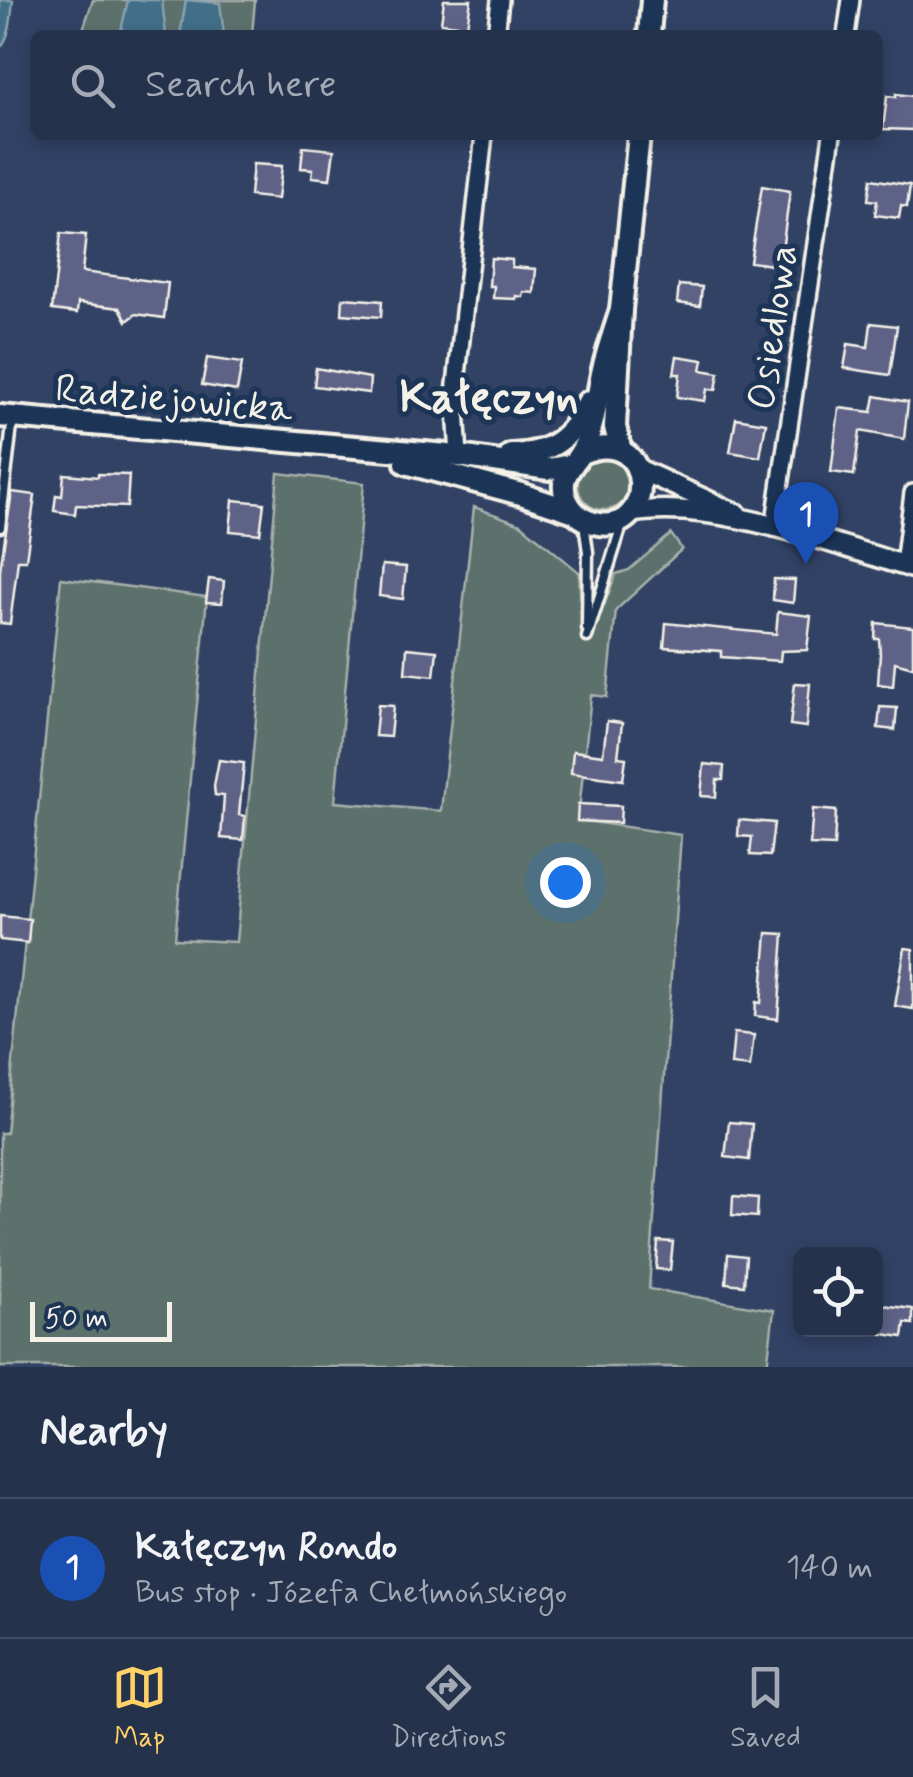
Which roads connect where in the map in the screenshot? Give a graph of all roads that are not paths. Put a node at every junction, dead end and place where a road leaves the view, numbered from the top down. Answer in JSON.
{"nodes":[{"id":1,"x":500,"y":0,"type":"edge"},
{"id":2,"x":652,"y":0,"type":"edge"},
{"id":3,"x":852,"y":0,"type":"edge"},
{"id":4,"x":497,"y":30,"type":"edge"},
{"id":5,"x":649,"y":30,"type":"edge"},
{"id":6,"x":847,"y":30,"type":"edge"},
{"id":7,"x":483,"y":140,"type":"edge"},
{"id":8,"x":638,"y":140,"type":"edge"},
{"id":9,"x":831,"y":140,"type":"edge"},
{"id":10,"x":621,"y":310,"type":"junction"},
{"id":11,"x":604,"y":364,"type":"junction"},
{"id":12,"x":7,"y":416,"type":"edge"},
{"id":13,"x":341,"y":448,"type":"junction"},
{"id":14,"x":621,"y":451,"type":"junction"},
{"id":15,"x":460,"y":456,"type":"junction"},
{"id":16,"x":576,"y":459,"type":"junction"},
{"id":17,"x":638,"y":469,"type":"junction"},
{"id":18,"x":913,"y":493,"type":"edge"},
{"id":19,"x":579,"y":515,"type":"junction"},
{"id":20,"x":628,"y":515,"type":"junction"},
{"id":21,"x":765,"y":525,"type":"junction"},
{"id":22,"x":0,"y":527,"type":"edge"},
{"id":23,"x":908,"y":567,"type":"edge"}],
"edges":[{"from":1,"to":4,"type":"street"},
{"from":2,"to":5,"type":"main road"},
{"from":3,"to":6,"type":"street"},
{"from":7,"to":15,"type":"street"},
{"from":8,"to":10,"type":"main road"},
{"from":9,"to":21,"type":"street","name":"Osiedlowa"},
{"from":10,"to":11,"type":"main road"},
{"from":10,"to":14,"type":"main road"},
{"from":11,"to":15,"type":"main road"},
{"from":11,"to":16,"type":"main road"},
{"from":12,"to":13,"type":"main road","name":"Radziejowicka"},
{"from":12,"to":22,"type":"lane"},
{"from":13,"to":15,"type":"main road","name":"Radziejowicka"},
{"from":13,"to":19,"type":"main road","name":"Radziejowicka"},
{"from":14,"to":16,"type":"main road"},
{"from":14,"to":17,"type":"main road"},
{"from":15,"to":16,"type":"main road","name":"Radziejowicka"},
{"from":16,"to":19,"type":"main road"},
{"from":17,"to":20,"type":"main road"},
{"from":17,"to":21,"type":"street"},
{"from":18,"to":23,"type":"street"},
{"from":19,"to":20,"type":"main road"},
{"from":19,"to":20,"type":"lane"},
{"from":20,"to":21,"type":"street"},
{"from":21,"to":23,"type":"street"}]}
